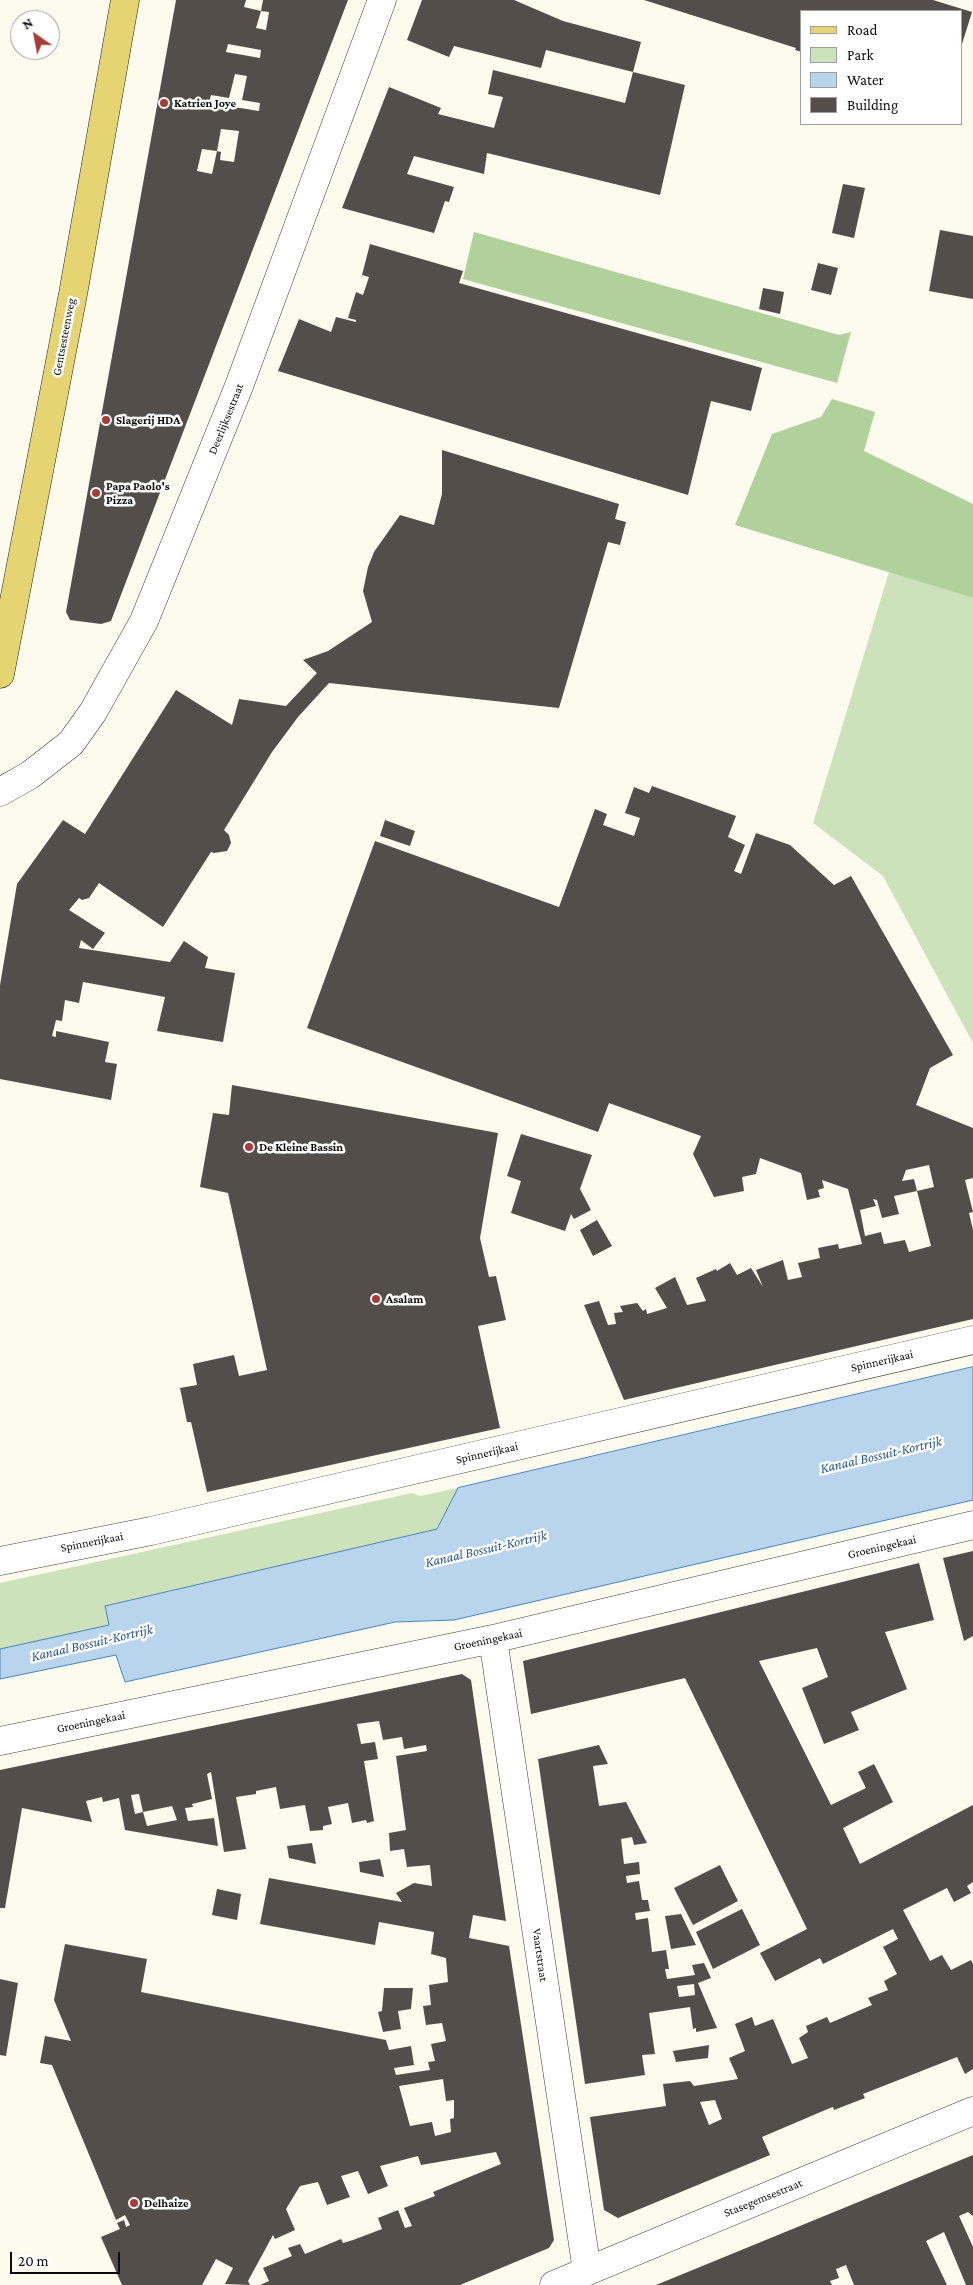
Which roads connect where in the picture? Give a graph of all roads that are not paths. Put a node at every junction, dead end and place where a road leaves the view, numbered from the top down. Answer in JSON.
{"nodes":[{"id":1,"x":125,"y":0,"type":"edge"},
{"id":2,"x":382,"y":0,"type":"edge"},
{"id":3,"x":0,"y":674,"type":"edge"},
{"id":4,"x":0,"y":792,"type":"edge"},
{"id":5,"x":973,"y":1340,"type":"edge"},
{"id":6,"x":973,"y":1525,"type":"edge"},
{"id":7,"x":0,"y":1561,"type":"edge"},
{"id":8,"x":493,"y":1639,"type":"junction"},
{"id":9,"x":0,"y":1740,"type":"edge"},
{"id":10,"x":973,"y":2111,"type":"edge"},
{"id":11,"x":587,"y":2271,"type":"junction"},
{"id":12,"x":554,"y":2285,"type":"edge"}],
"edges":[{"from":1,"to":3,"type":"main road","name":"Gentsesteenweg"},
{"from":2,"to":4,"type":"street","name":"Deerlijksestraat"},
{"from":5,"to":7,"type":"street","name":"Spinnerijkaai"},
{"from":6,"to":8,"type":"street","name":"Groeningekaai"},
{"from":8,"to":9,"type":"street","name":"Groeningekaai"},
{"from":8,"to":11,"type":"street","name":"Vaartstraat"},
{"from":10,"to":11,"type":"street","name":"Stasegemsestraat"},
{"from":11,"to":12,"type":"street","name":"Stasegemsestraat"}]}
